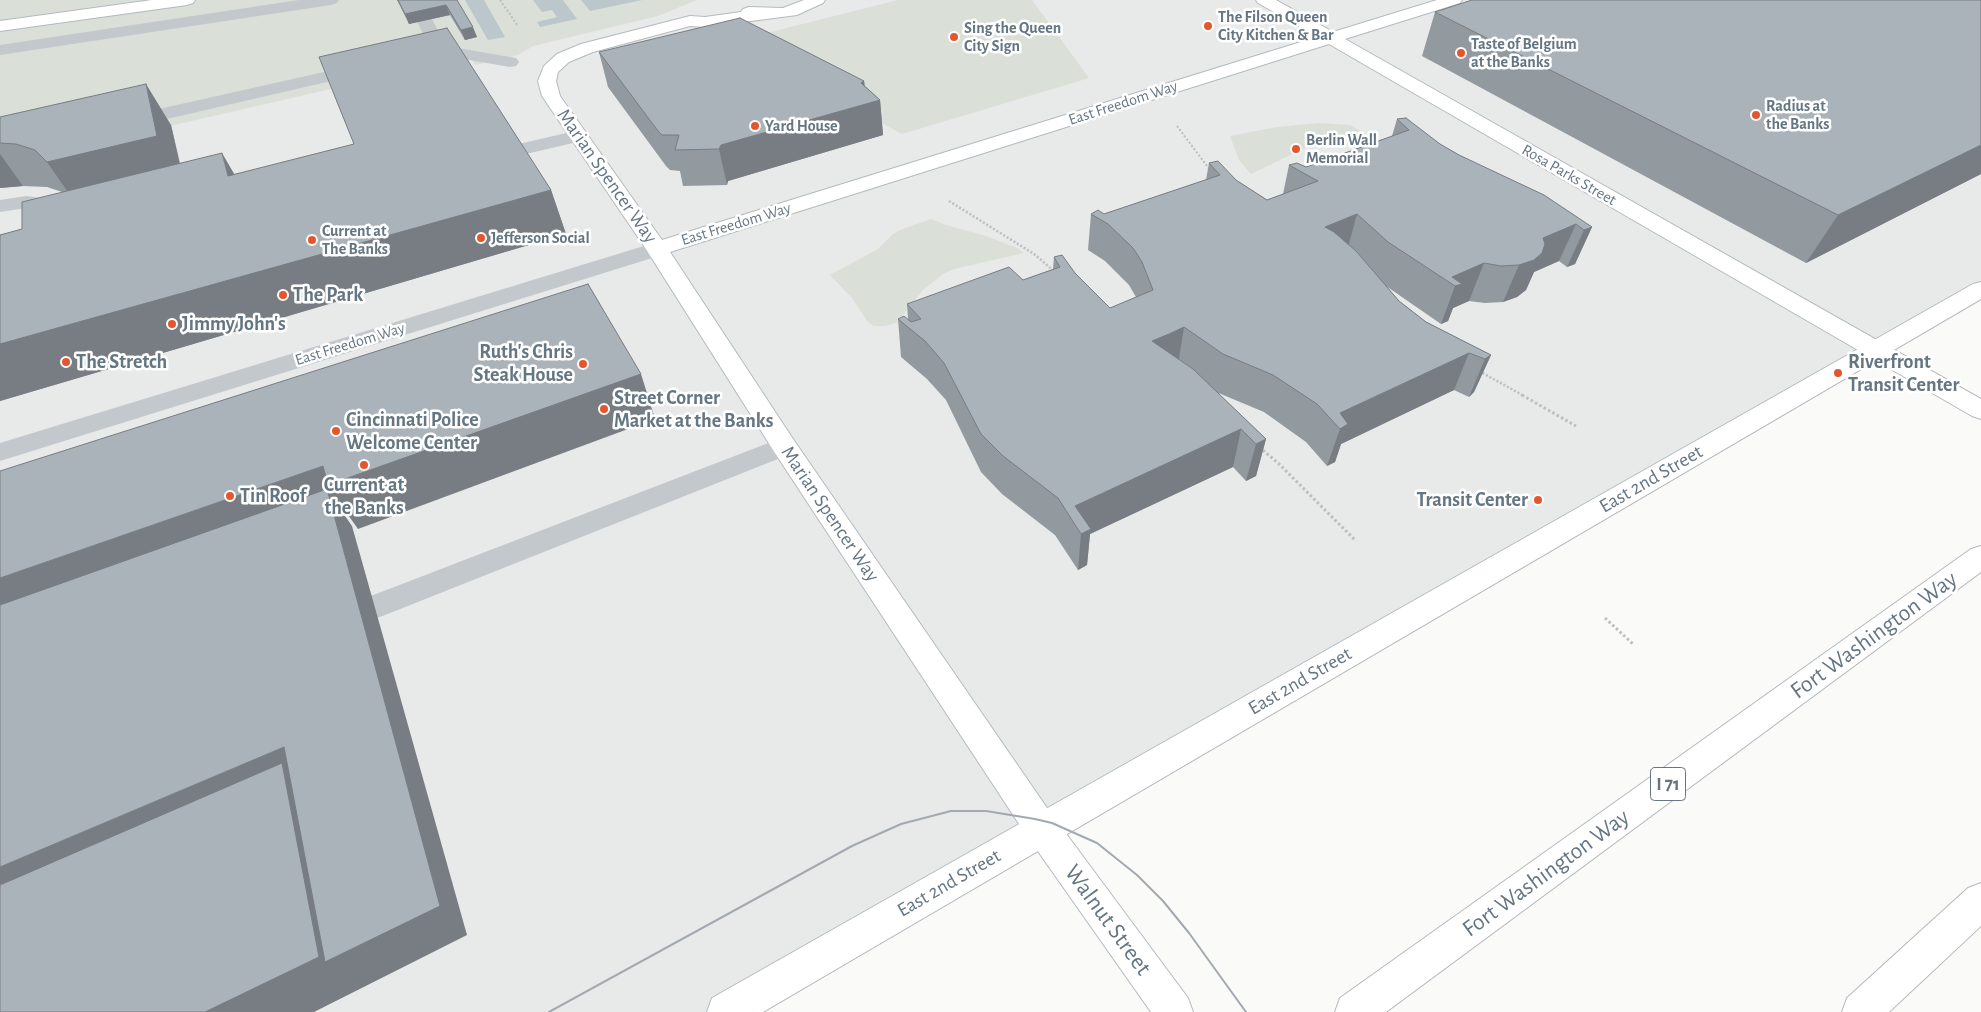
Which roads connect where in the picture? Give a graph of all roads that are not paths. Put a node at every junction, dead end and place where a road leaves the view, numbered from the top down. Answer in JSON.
{"nodes":[{"id":1,"x":187,"y":0,"type":"edge"},
{"id":2,"x":331,"y":0,"type":"edge"},
{"id":3,"x":414,"y":0,"type":"edge"},
{"id":4,"x":817,"y":0,"type":"edge"},
{"id":5,"x":1264,"y":0,"type":"edge"},
{"id":6,"x":1454,"y":0,"type":"edge"},
{"id":7,"x":712,"y":4,"type":"dead end"},
{"id":8,"x":730,"y":4,"type":"dead end"},
{"id":9,"x":766,"y":14,"type":"junction"},
{"id":10,"x":690,"y":21,"type":"junction"},
{"id":11,"x":0,"y":26,"type":"edge"},
{"id":12,"x":1329,"y":38,"type":"junction"},
{"id":13,"x":0,"y":50,"type":"edge"},
{"id":14,"x":440,"y":50,"type":"junction"},
{"id":15,"x":412,"y":56,"type":"edge"},
{"id":16,"x":510,"y":62,"type":"dead end"},
{"id":17,"x":383,"y":63,"type":"edge"},
{"id":18,"x":115,"y":125,"type":"edge"},
{"id":19,"x":579,"y":136,"type":"junction"},
{"id":20,"x":513,"y":151,"type":"edge"},
{"id":21,"x":0,"y":206,"type":"edge"},
{"id":22,"x":61,"y":224,"type":"edge"},
{"id":23,"x":657,"y":249,"type":"junction"},
{"id":24,"x":1981,"y":289,"type":"edge"},
{"id":25,"x":1874,"y":350,"type":"junction"},
{"id":26,"x":1981,"y":410,"type":"edge"},
{"id":27,"x":784,"y":446,"type":"junction"},
{"id":28,"x":0,"y":452,"type":"edge"},
{"id":29,"x":1981,"y":557,"type":"edge"},
{"id":30,"x":374,"y":607,"type":"dead end"},
{"id":31,"x":1042,"y":829,"type":"junction"},
{"id":32,"x":1981,"y":901,"type":"edge"},
{"id":33,"x":726,"y":1012,"type":"edge"},
{"id":34,"x":1174,"y":1012,"type":"edge"},
{"id":35,"x":1354,"y":1012,"type":"edge"},
{"id":36,"x":1861,"y":1012,"type":"edge"}],
"edges":[{"from":1,"to":11,"type":"main road"},
{"from":2,"to":13,"type":"street"},
{"from":3,"to":14,"type":"street"},
{"from":4,"to":9,"type":"main road"},
{"from":5,"to":12,"type":"main road","name":"Rosa Parks Street"},
{"from":6,"to":12,"type":"main road","name":"East Freedom Way"},
{"from":7,"to":10,"type":"main road"},
{"from":8,"to":9,"type":"main road"},
{"from":9,"to":10,"type":"main road"},
{"from":10,"to":19,"type":"main road","name":"Marian Spencer Way"},
{"from":12,"to":23,"type":"main road","name":"East Freedom Way"},
{"from":12,"to":25,"type":"main road","name":"Rosa Parks Street"},
{"from":14,"to":15,"type":"street"},
{"from":14,"to":16,"type":"street"},
{"from":17,"to":18,"type":"street"},
{"from":19,"to":20,"type":"street"},
{"from":19,"to":23,"type":"main road","name":"Marian Spencer Way"},
{"from":21,"to":22,"type":"street"},
{"from":23,"to":27,"type":"main road","name":"Marian Spencer Way"},
{"from":23,"to":28,"type":"street","name":"East Freedom Way"},
{"from":24,"to":25,"type":"main road","name":"East 2nd Street"},
{"from":25,"to":26,"type":"main road","name":"Rosa Parks Street"},
{"from":25,"to":31,"type":"main road","name":"East 2nd Street"},
{"from":27,"to":30,"type":"street"},
{"from":27,"to":31,"type":"main road","name":"Marian Spencer Way"},
{"from":29,"to":35,"type":"main road","name":"Fort Washington Way","number":"I 71"},
{"from":31,"to":33,"type":"main road","name":"East 2nd Street"},
{"from":31,"to":34,"type":"main road","name":"Walnut Street"},
{"from":32,"to":36,"type":"main road"}]}
